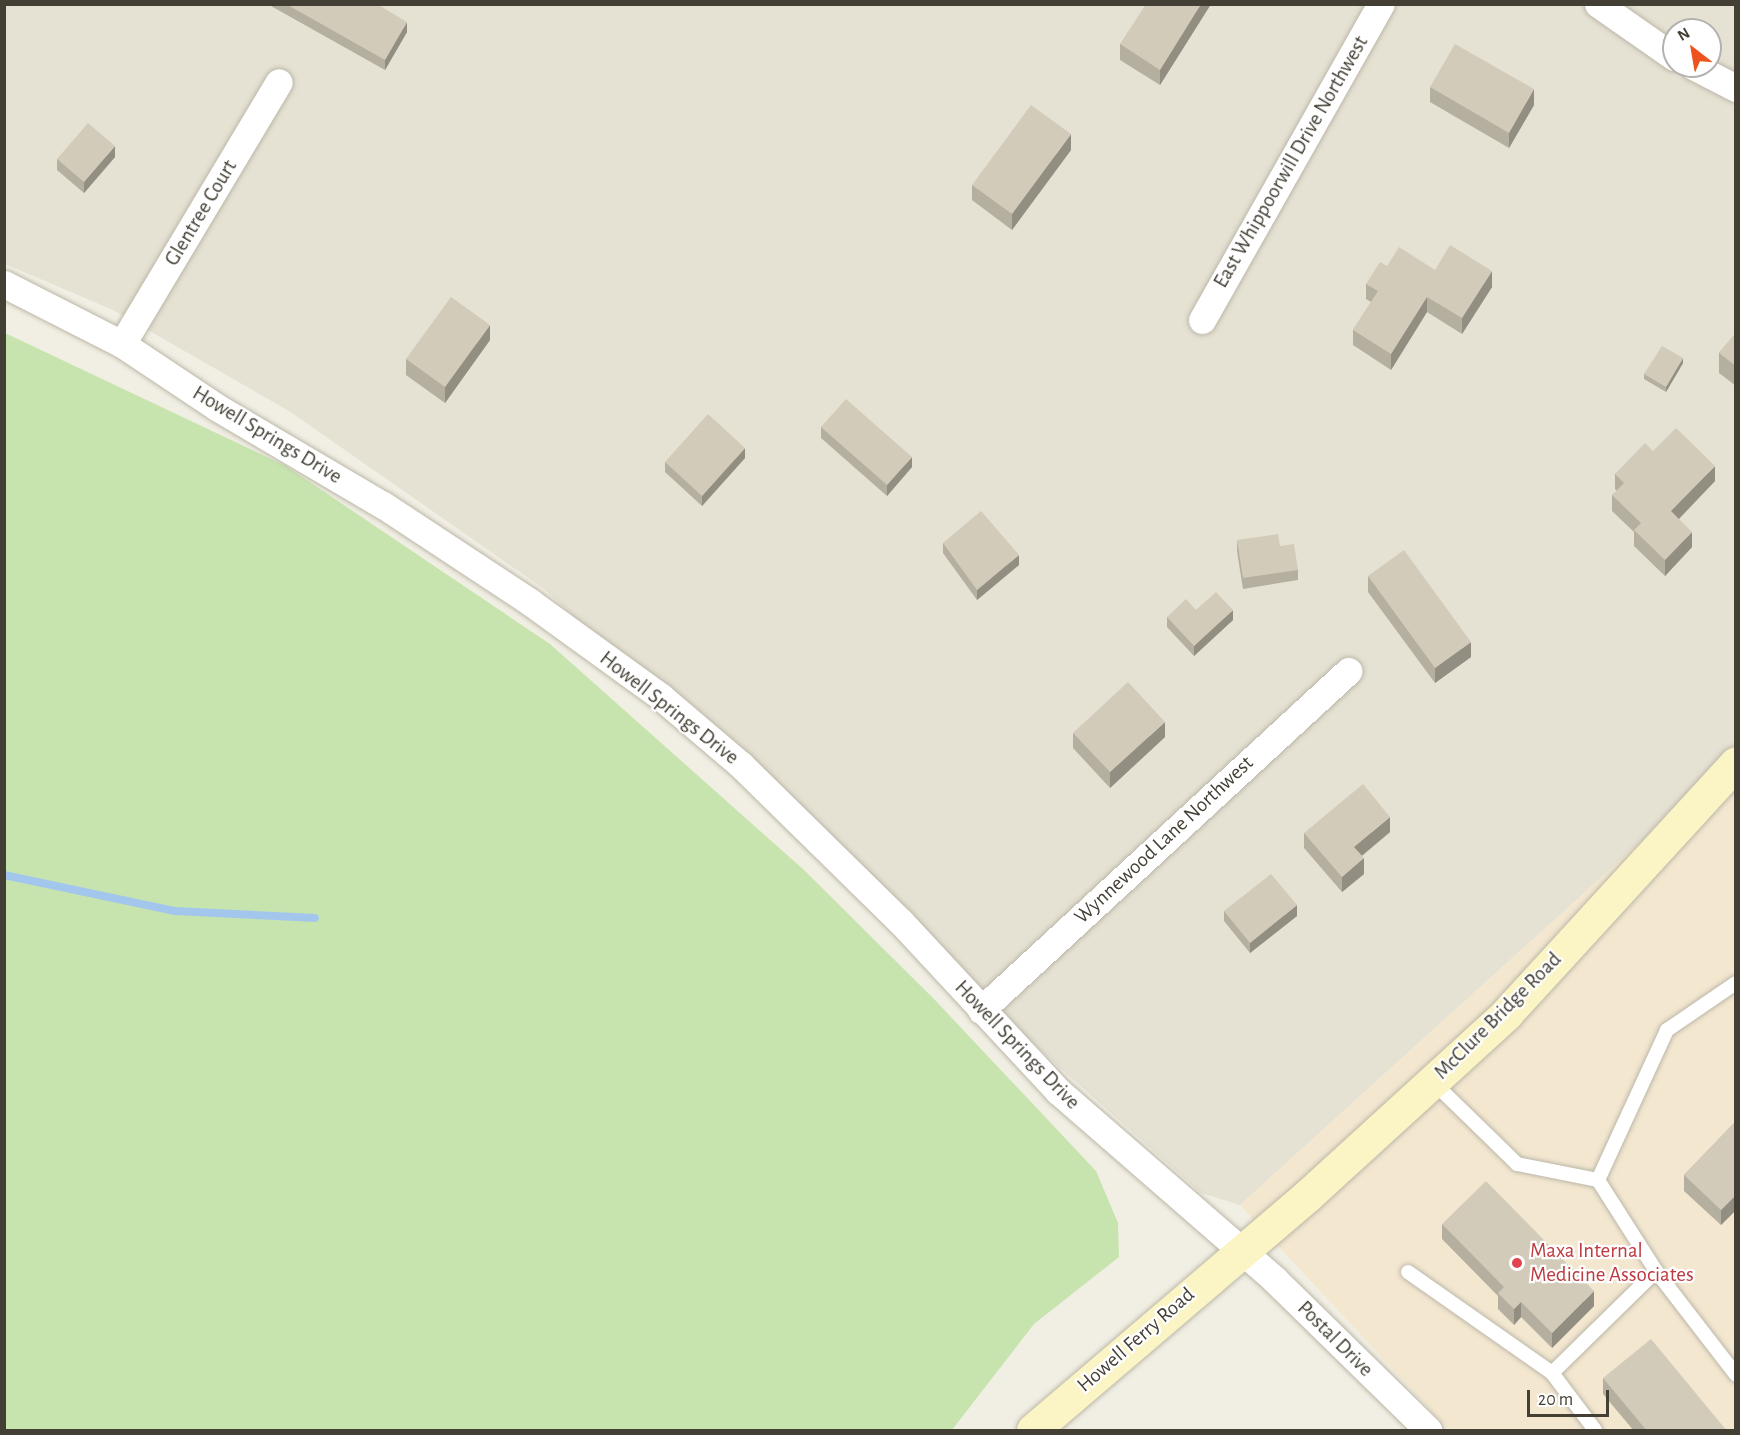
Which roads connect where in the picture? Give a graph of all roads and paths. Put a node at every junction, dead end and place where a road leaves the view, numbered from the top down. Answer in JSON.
{"nodes":[{"id":1,"x":1381,"y":4,"type":"edge"},
{"id":2,"x":1599,"y":4,"type":"edge"},
{"id":3,"x":1662,"y":49,"type":"edge"},
{"id":4,"x":1718,"y":78,"type":"edge"},
{"id":5,"x":279,"y":82,"type":"dead end"},
{"id":6,"x":1736,"y":87,"type":"edge"},
{"id":7,"x":4,"y":284,"type":"edge"},
{"id":8,"x":1202,"y":320,"type":"dead end"},
{"id":9,"x":122,"y":344,"type":"junction"},
{"id":10,"x":1348,"y":672,"type":"dead end"},
{"id":11,"x":1736,"y":763,"type":"edge"},
{"id":12,"x":1736,"y":983,"type":"edge"},
{"id":13,"x":981,"y":1010,"type":"junction"},
{"id":14,"x":1432,"y":1081,"type":"junction"},
{"id":15,"x":1598,"y":1180,"type":"junction"},
{"id":16,"x":1241,"y":1250,"type":"junction"},
{"id":17,"x":1656,"y":1270,"type":"junction"},
{"id":18,"x":1408,"y":1272,"type":"dead end"},
{"id":19,"x":1552,"y":1373,"type":"junction"},
{"id":20,"x":1736,"y":1375,"type":"edge"},
{"id":21,"x":1033,"y":1431,"type":"edge"},
{"id":22,"x":1428,"y":1431,"type":"edge"},
{"id":23,"x":1595,"y":1431,"type":"edge"}],
"edges":[{"from":1,"to":8,"type":"street","name":"East Whippoorwill Drive Northwest"},
{"from":2,"to":3,"type":"street"},
{"from":4,"to":6,"type":"street"},
{"from":5,"to":9,"type":"street","name":"Glentree Court"},
{"from":7,"to":9,"type":"street","name":"Howell Springs Drive"},
{"from":9,"to":13,"type":"street","name":"Howell Springs Drive"},
{"from":10,"to":13,"type":"street","name":"Wynnewood Lane Northwest"},
{"from":11,"to":14,"type":"street","name":"McClure Bridge Road"},
{"from":12,"to":15,"type":"lane"},
{"from":13,"to":16,"type":"street","name":"Howell Springs Drive"},
{"from":14,"to":15,"type":"lane"},
{"from":14,"to":16,"type":"street","name":"McClure Bridge Road"},
{"from":15,"to":17,"type":"lane"},
{"from":16,"to":21,"type":"street","name":"Howell Ferry Road"},
{"from":16,"to":22,"type":"street","name":"Postal Drive"},
{"from":17,"to":19,"type":"lane"},
{"from":17,"to":20,"type":"lane"},
{"from":18,"to":19,"type":"lane"},
{"from":19,"to":23,"type":"lane"}]}
